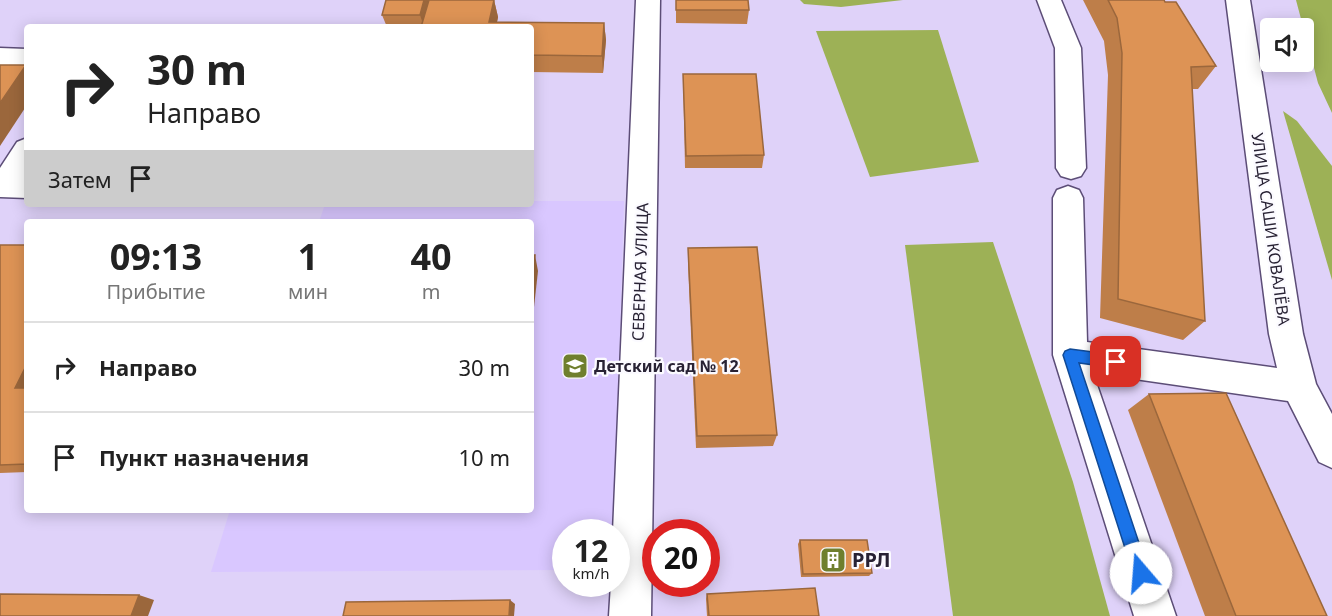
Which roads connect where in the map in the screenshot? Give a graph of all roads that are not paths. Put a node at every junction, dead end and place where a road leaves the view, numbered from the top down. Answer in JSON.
{"nodes":[{"id":1,"x":648,"y":0,"type":"edge"},
{"id":2,"x":1049,"y":0,"type":"edge"},
{"id":3,"x":1238,"y":0,"type":"edge"},
{"id":4,"x":0,"y":57,"type":"edge"},
{"id":5,"x":24,"y":58,"type":"edge"},
{"id":6,"x":24,"y":154,"type":"edge"},
{"id":7,"x":24,"y":187,"type":"edge"},
{"id":8,"x":1070,"y":355,"type":"junction"},
{"id":9,"x":1299,"y":387,"type":"junction"},
{"id":10,"x":1332,"y":450,"type":"edge"},
{"id":11,"x":630,"y":616,"type":"edge"},
{"id":12,"x":1155,"y":616,"type":"edge"}],
"edges":[{"from":1,"to":11,"type":"street","name":"СЕВЕРНАЯ УЛИЦА"},
{"from":2,"to":8,"type":"street"},
{"from":3,"to":9,"type":"street","name":"УЛИЦА САШИ КОВАЛЁВА"},
{"from":4,"to":5,"type":"street"},
{"from":6,"to":7,"type":"street"},
{"from":8,"to":9,"type":"street"},
{"from":8,"to":12,"type":"street"},
{"from":9,"to":10,"type":"street","name":"УЛИЦА САШИ КОВАЛЁВА"}]}
